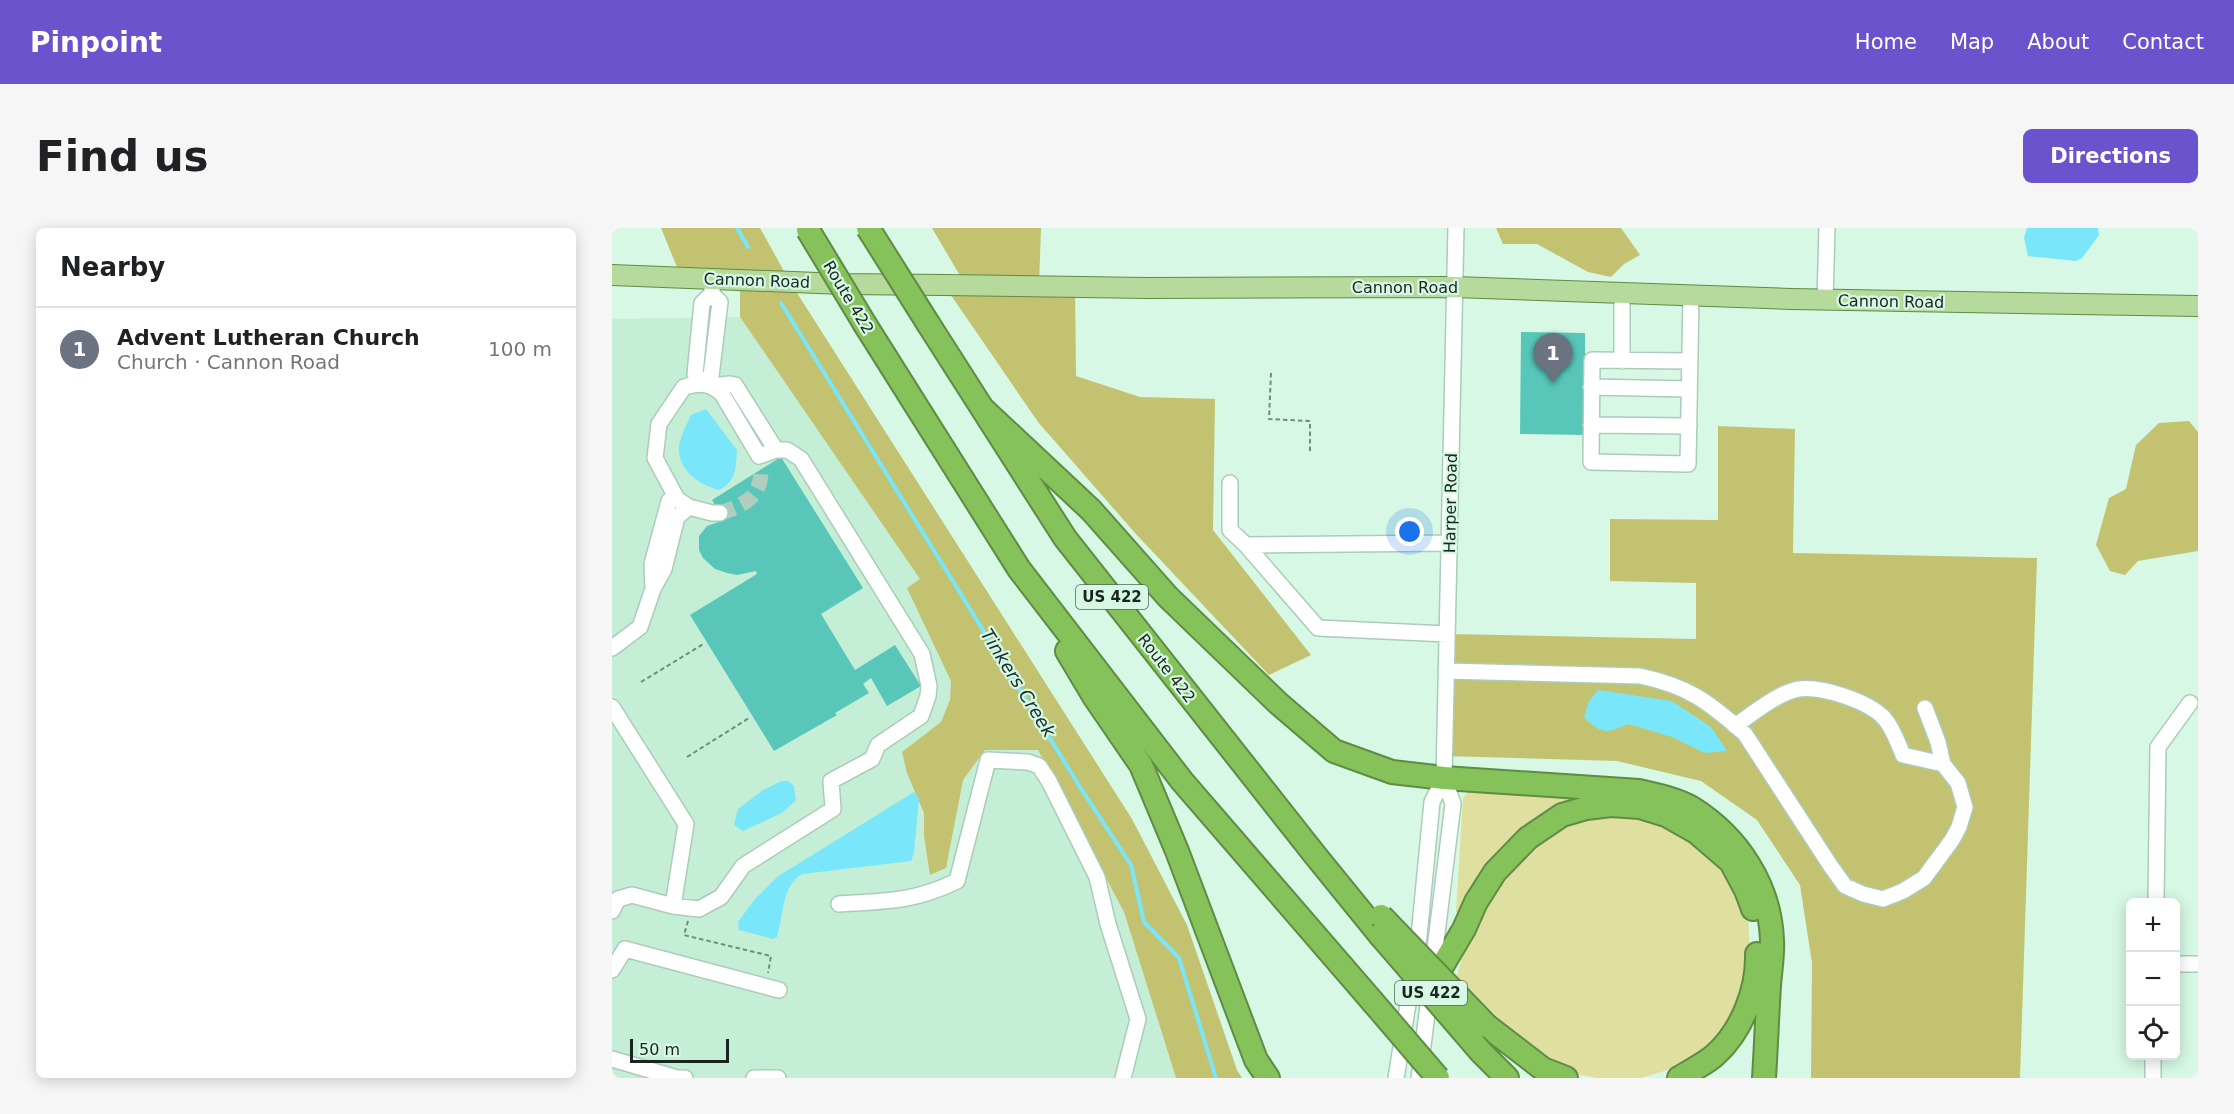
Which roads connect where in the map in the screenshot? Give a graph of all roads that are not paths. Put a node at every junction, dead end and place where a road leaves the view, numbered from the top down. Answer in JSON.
{"nodes":[{"id":1,"x":868,"y":228,"type":"edge"},
{"id":2,"x":1456,"y":228,"type":"edge"},
{"id":3,"x":1827,"y":228,"type":"edge"},
{"id":4,"x":807,"y":229,"type":"edge"},
{"id":5,"x":612,"y":275,"type":"edge"},
{"id":6,"x":712,"y":286,"type":"junction"},
{"id":7,"x":1455,"y":287,"type":"junction"},
{"id":8,"x":1622,"y":294,"type":"junction"},
{"id":9,"x":1691,"y":296,"type":"junction"},
{"id":10,"x":1825,"y":300,"type":"junction"},
{"id":11,"x":2198,"y":306,"type":"edge"},
{"id":12,"x":1622,"y":361,"type":"junction"},
{"id":13,"x":1690,"y":362,"type":"junction"},
{"id":14,"x":708,"y":384,"type":"junction"},
{"id":15,"x":1591,"y":387,"type":"junction"},
{"id":16,"x":1689,"y":389,"type":"junction"},
{"id":17,"x":983,"y":409,"type":"junction"},
{"id":18,"x":1591,"y":425,"type":"junction"},
{"id":19,"x":1689,"y":426,"type":"junction"},
{"id":20,"x":776,"y":450,"type":"junction"},
{"id":21,"x":1230,"y":483,"type":"dead end"},
{"id":22,"x":675,"y":495,"type":"junction"},
{"id":23,"x":689,"y":507,"type":"junction"},
{"id":24,"x":720,"y":513,"type":"tunnel mouth"},
{"id":25,"x":1449,"y":543,"type":"junction"},
{"id":26,"x":1246,"y":545,"type":"junction"},
{"id":27,"x":1019,"y":569,"type":"junction"},
{"id":28,"x":653,"y":589,"type":"junction"},
{"id":29,"x":1447,"y":634,"type":"junction"},
{"id":30,"x":612,"y":648,"type":"edge"},
{"id":31,"x":1446,"y":671,"type":"junction"},
{"id":32,"x":2190,"y":703,"type":"dead end"},
{"id":33,"x":612,"y":707,"type":"edge"},
{"id":34,"x":1925,"y":708,"type":"dead end"},
{"id":35,"x":1736,"y":726,"type":"junction"},
{"id":36,"x":1943,"y":764,"type":"junction"},
{"id":37,"x":1444,"y":778,"type":"junction"},
{"id":38,"x":2156,"y":898,"type":"edge"},
{"id":39,"x":839,"y":904,"type":"dead end"},
{"id":40,"x":673,"y":906,"type":"junction"},
{"id":41,"x":612,"y":911,"type":"edge"},
{"id":42,"x":1381,"y":926,"type":"junction"},
{"id":43,"x":2180,"y":964,"type":"edge"},
{"id":44,"x":2198,"y":964,"type":"edge"},
{"id":45,"x":612,"y":970,"type":"edge"},
{"id":46,"x":1431,"y":985,"type":"junction"},
{"id":47,"x":779,"y":990,"type":"dead end"},
{"id":48,"x":612,"y":1059,"type":"edge"},
{"id":49,"x":2153,"y":1060,"type":"edge"},
{"id":50,"x":685,"y":1078,"type":"edge"},
{"id":51,"x":754,"y":1078,"type":"edge"},
{"id":52,"x":778,"y":1078,"type":"edge"},
{"id":53,"x":1123,"y":1078,"type":"edge"},
{"id":54,"x":1268,"y":1078,"type":"edge"},
{"id":55,"x":1396,"y":1078,"type":"edge"},
{"id":56,"x":1419,"y":1078,"type":"edge"},
{"id":57,"x":1438,"y":1078,"type":"edge"},
{"id":58,"x":1506,"y":1078,"type":"edge"},
{"id":59,"x":1566,"y":1078,"type":"edge"},
{"id":60,"x":1679,"y":1078,"type":"edge"},
{"id":61,"x":1764,"y":1078,"type":"edge"},
{"id":62,"x":2153,"y":1078,"type":"edge"}],
"edges":[{"from":1,"to":17,"type":"highway","name":"Route 422","number":"US 422","bridge":true},
{"from":2,"to":7,"type":"street","name":"Harper Road"},
{"from":3,"to":10,"type":"street"},
{"from":4,"to":27,"type":"highway","name":"Route 422","number":"US 422","bridge":true},
{"from":5,"to":6,"type":"main road","name":"Cannon Road"},
{"from":6,"to":7,"type":"main road","name":"Cannon Road"},
{"from":6,"to":14,"type":"street"},
{"from":7,"to":8,"type":"main road","name":"Cannon Road"},
{"from":7,"to":25,"type":"street","name":"Harper Road"},
{"from":8,"to":9,"type":"main road","name":"Cannon Road"},
{"from":8,"to":12,"type":"street"},
{"from":9,"to":10,"type":"main road","name":"Cannon Road"},
{"from":9,"to":13,"type":"street"},
{"from":10,"to":11,"type":"main road","name":"Cannon Road"},
{"from":12,"to":13,"type":"street"},
{"from":12,"to":15,"type":"street"},
{"from":13,"to":16,"type":"street"},
{"from":14,"to":20,"type":"street"},
{"from":14,"to":20,"type":"street"},
{"from":14,"to":22,"type":"street"},
{"from":15,"to":16,"type":"street"},
{"from":15,"to":18,"type":"street"},
{"from":16,"to":19,"type":"street"},
{"from":17,"to":37,"type":"highway"},
{"from":17,"to":42,"type":"highway","name":"Route 422","number":"US 422"},
{"from":18,"to":19,"type":"street"},
{"from":18,"to":19,"type":"street"},
{"from":20,"to":40,"type":"street"},
{"from":21,"to":26,"type":"street"},
{"from":22,"to":23,"type":"street"},
{"from":22,"to":28,"type":"street"},
{"from":23,"to":24,"type":"street"},
{"from":23,"to":28,"type":"street"},
{"from":25,"to":26,"type":"street"},
{"from":25,"to":29,"type":"street","name":"Harper Road"},
{"from":26,"to":29,"type":"street"},
{"from":27,"to":54,"type":"highway"},
{"from":27,"to":57,"type":"highway","name":"Route 422","number":"US 422","bridge":true},
{"from":28,"to":30,"type":"street"},
{"from":29,"to":31,"type":"street","name":"Harper Road"},
{"from":31,"to":35,"type":"street"},
{"from":31,"to":37,"type":"street","name":"Harper Road"},
{"from":32,"to":38,"type":"street"},
{"from":33,"to":40,"type":"street"},
{"from":34,"to":36,"type":"street"},
{"from":35,"to":36,"type":"street"},
{"from":35,"to":36,"type":"street"},
{"from":37,"to":46,"type":"street","name":"Harper Road"},
{"from":37,"to":55,"type":"street","name":"Harper Road"},
{"from":37,"to":61,"type":"highway"},
{"from":39,"to":53,"type":"street"},
{"from":40,"to":41,"type":"street"},
{"from":42,"to":58,"type":"highway","number":"US 422","bridge":true},
{"from":42,"to":59,"type":"highway","bridge":true},
{"from":43,"to":44,"type":"street"},
{"from":45,"to":47,"type":"street"},
{"from":46,"to":56,"type":"street","name":"Harper Road"},
{"from":46,"to":60,"type":"highway"},
{"from":48,"to":50,"type":"street"},
{"from":49,"to":62,"type":"street"},
{"from":51,"to":52,"type":"street"}]}
